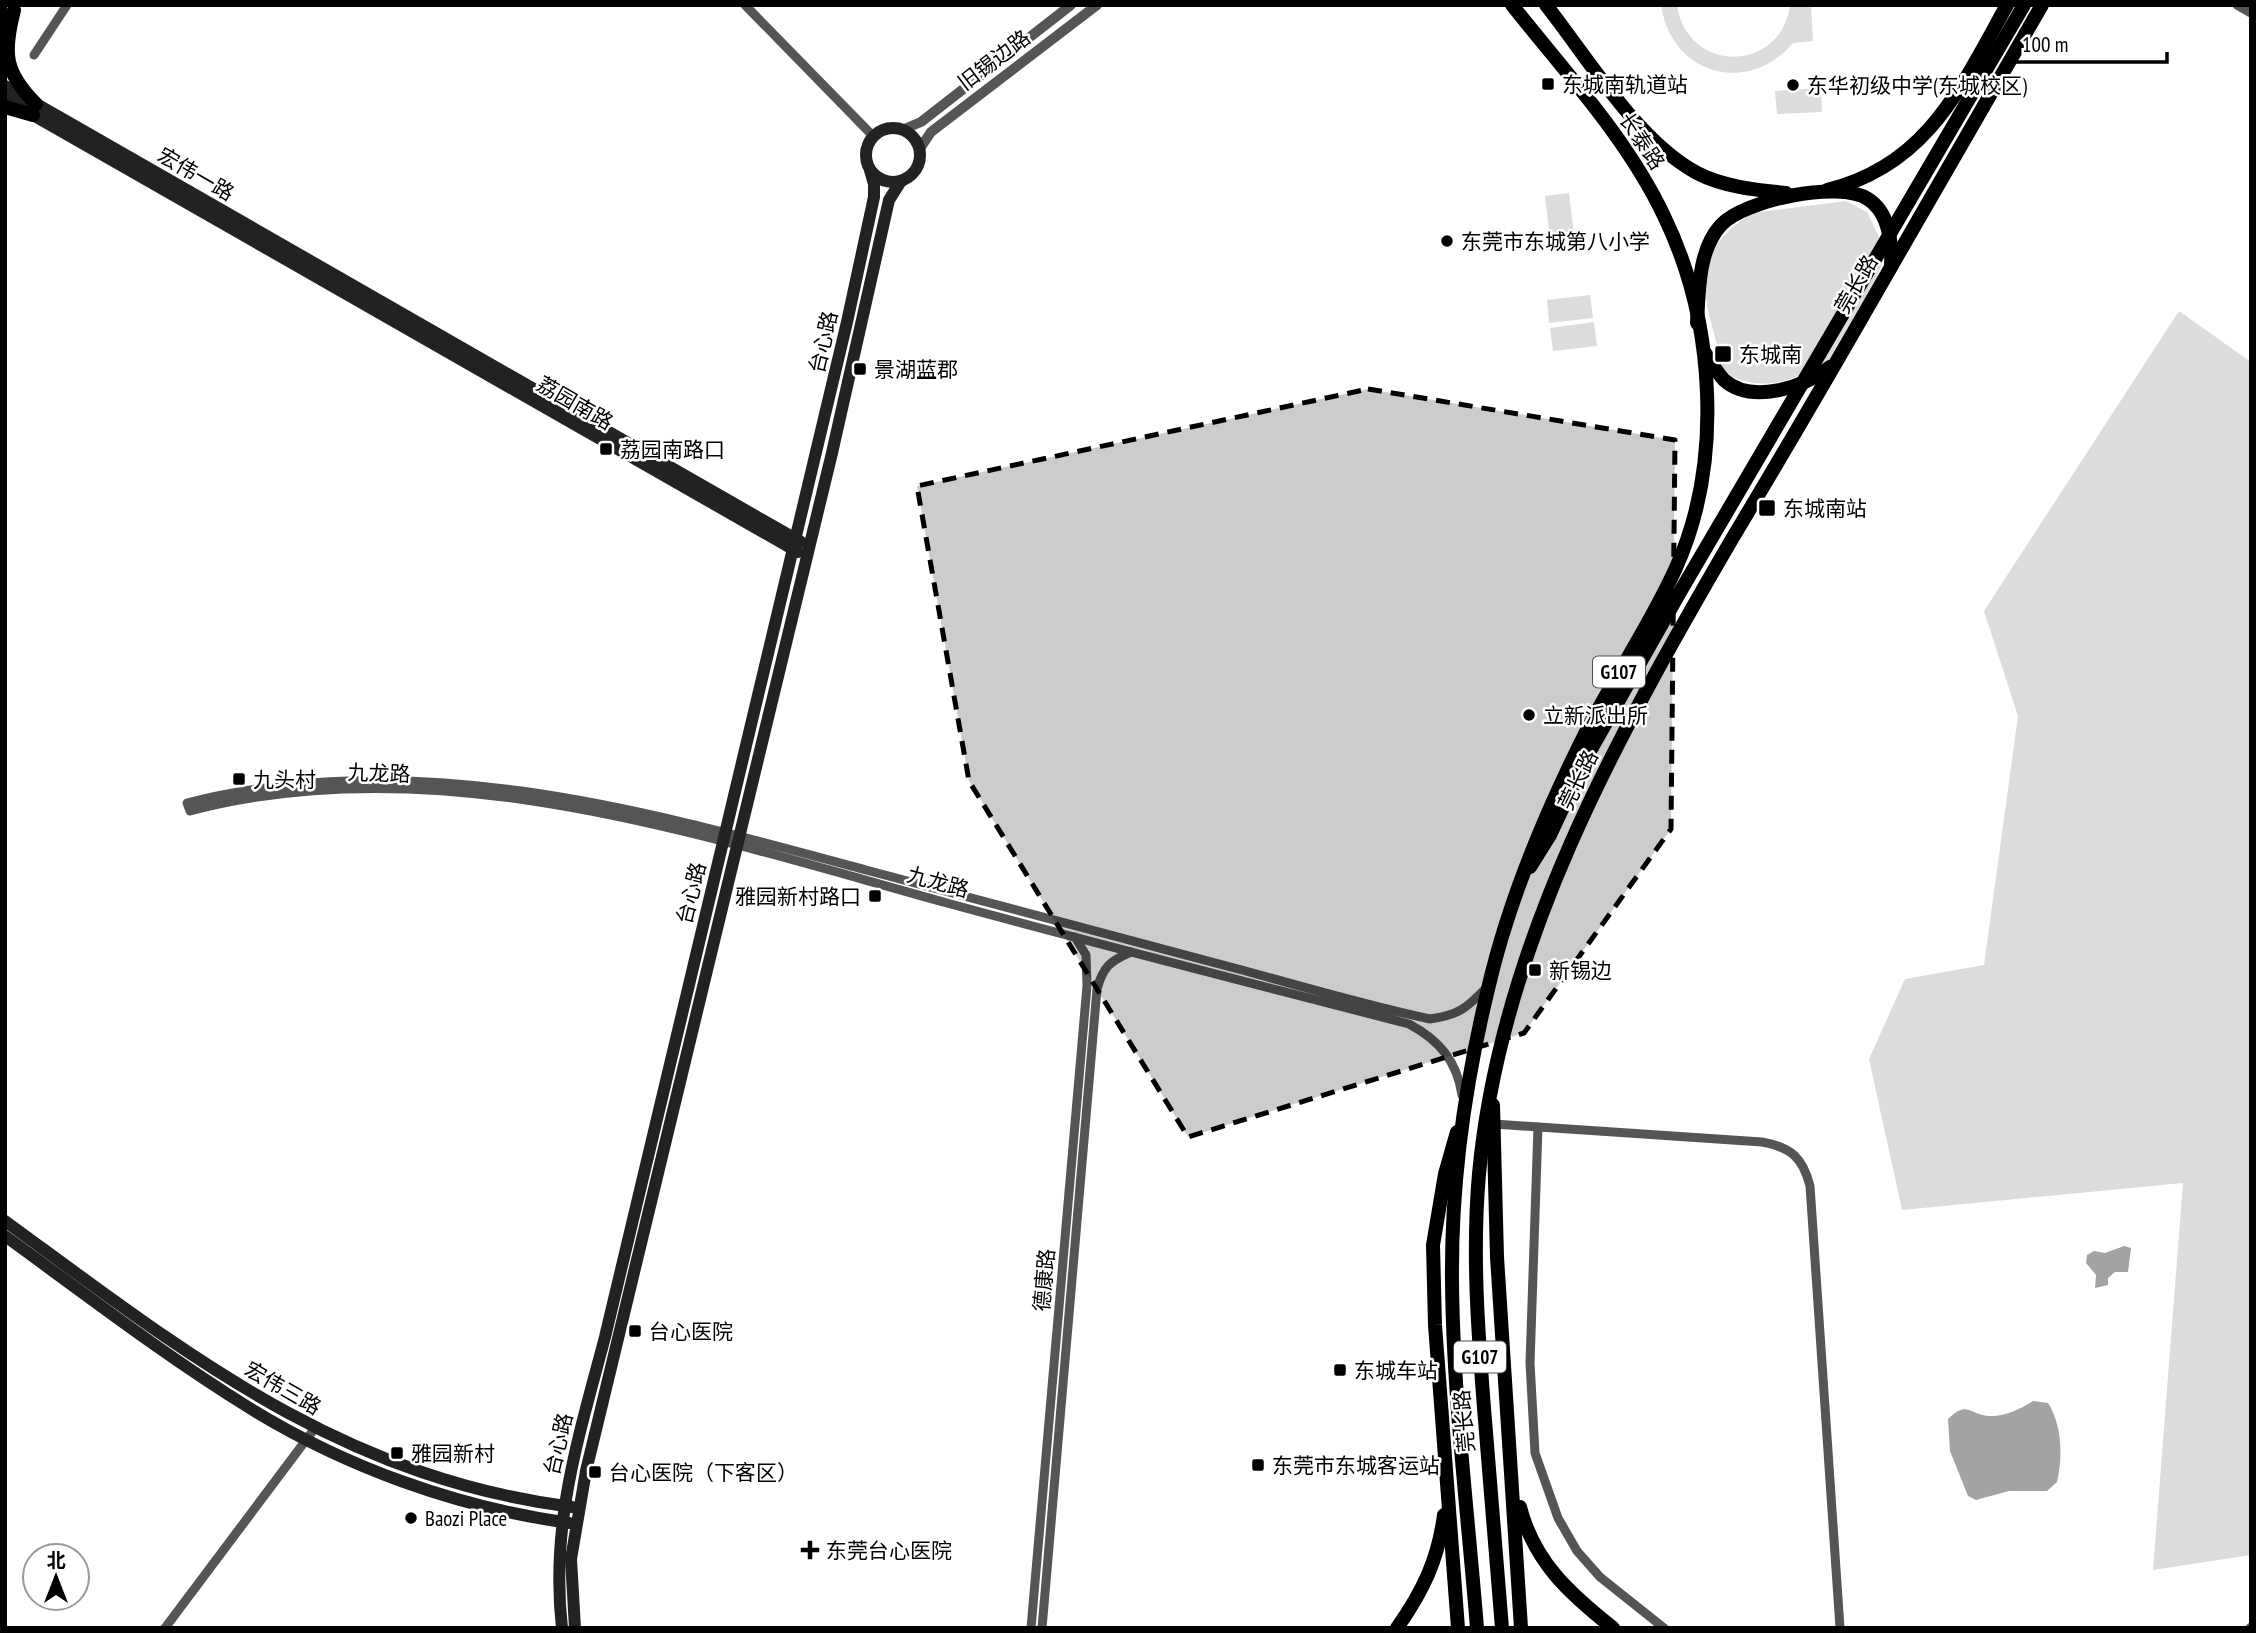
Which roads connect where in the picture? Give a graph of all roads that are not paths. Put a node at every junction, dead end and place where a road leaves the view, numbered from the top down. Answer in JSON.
{"nodes":[{"id":1,"x":67,"y":5,"type":"edge"},
{"id":2,"x":745,"y":5,"type":"edge"},
{"id":3,"x":1071,"y":5,"type":"edge"},
{"id":4,"x":1097,"y":5,"type":"edge"},
{"id":5,"x":1512,"y":5,"type":"edge"},
{"id":6,"x":1546,"y":5,"type":"edge"},
{"id":7,"x":2007,"y":5,"type":"edge"},
{"id":8,"x":2024,"y":5,"type":"edge"},
{"id":9,"x":2042,"y":5,"type":"edge"},
{"id":10,"x":2237,"y":5,"type":"edge"},
{"id":11,"x":16,"y":8,"type":"edge"},
{"id":12,"x":2251,"y":13,"type":"edge"},
{"id":13,"x":5,"y":23,"type":"edge"},
{"id":14,"x":34,"y":55,"type":"dead end"},
{"id":15,"x":5,"y":86,"type":"edge"},
{"id":16,"x":5,"y":99,"type":"edge"},
{"id":17,"x":5,"y":107,"type":"edge"},
{"id":18,"x":35,"y":110,"type":"junction"},
{"id":19,"x":902,"y":130,"type":"junction"},
{"id":20,"x":873,"y":136,"type":"junction"},
{"id":21,"x":919,"y":149,"type":"junction"},
{"id":22,"x":870,"y":170,"type":"junction"},
{"id":23,"x":901,"y":181,"type":"junction"},
{"id":24,"x":1809,"y":194,"type":"junction"},
{"id":25,"x":1891,"y":267,"type":"junction"},
{"id":26,"x":365,"y":300,"type":"joint"},
{"id":27,"x":1697,"y":323,"type":"junction"},
{"id":28,"x":1703,"y":349,"type":"junction"},
{"id":29,"x":1836,"y":363,"type":"junction"},
{"id":30,"x":800,"y":547,"type":"junction"},
{"id":31,"x":724,"y":837,"type":"junction"},
{"id":32,"x":738,"y":841,"type":"junction"},
{"id":33,"x":1519,"y":883,"type":"junction"},
{"id":34,"x":1075,"y":937,"type":"junction"},
{"id":35,"x":1131,"y":952,"type":"junction"},
{"id":36,"x":1488,"y":986,"type":"junction"},
{"id":37,"x":1492,"y":1087,"type":"junction"},
{"id":38,"x":1464,"y":1107,"type":"junction"},
{"id":39,"x":1494,"y":1124,"type":"junction"},
{"id":40,"x":1538,"y":1128,"type":"junction"},
{"id":41,"x":5,"y":1221,"type":"edge"},
{"id":42,"x":5,"y":1236,"type":"edge"},
{"id":43,"x":311,"y":1434,"type":"junction"},
{"id":44,"x":1512,"y":1478,"type":"junction"},
{"id":45,"x":1448,"y":1486,"type":"junction"},
{"id":46,"x":565,"y":1506,"type":"junction"},
{"id":47,"x":579,"y":1508,"type":"junction"},
{"id":48,"x":562,"y":1522,"type":"junction"},
{"id":49,"x":576,"y":1524,"type":"junction"},
{"id":50,"x":165,"y":1628,"type":"edge"},
{"id":51,"x":562,"y":1628,"type":"edge"},
{"id":52,"x":575,"y":1628,"type":"edge"},
{"id":53,"x":1031,"y":1628,"type":"edge"},
{"id":54,"x":1042,"y":1628,"type":"edge"},
{"id":55,"x":1397,"y":1628,"type":"edge"},
{"id":56,"x":1458,"y":1628,"type":"edge"},
{"id":57,"x":1477,"y":1628,"type":"edge"},
{"id":58,"x":1502,"y":1628,"type":"edge"},
{"id":59,"x":1521,"y":1628,"type":"edge"},
{"id":60,"x":1613,"y":1628,"type":"edge"},
{"id":61,"x":1664,"y":1628,"type":"edge"},
{"id":62,"x":1840,"y":1628,"type":"edge"}],
"edges":[{"from":1,"to":14,"type":"street"},
{"from":2,"to":20,"type":"street"},
{"from":3,"to":19,"type":"street","name":"旧锡边路"},
{"from":4,"to":21,"type":"street","name":"旧锡边路"},
{"from":5,"to":27,"type":"main road","name":"长泰路","number":"G107"},
{"from":6,"to":24,"type":"main road","name":"长泰路"},
{"from":7,"to":24,"type":"main road"},
{"from":8,"to":33,"type":"main road","name":"莞长路"},
{"from":9,"to":25,"type":"main road","name":"莞长路"},
{"from":10,"to":12,"type":"street"},
{"from":11,"to":13,"type":"main road"},
{"from":11,"to":18,"type":"main road"},
{"from":15,"to":18,"type":"main road","name":"宏伟一路"},
{"from":16,"to":18,"type":"main road","name":"宏伟一路"},
{"from":17,"to":18,"type":"main road"},
{"from":18,"to":26,"type":"main road","name":"宏伟一路"},
{"from":19,"to":20,"type":"main road"},
{"from":19,"to":21,"type":"main road"},
{"from":20,"to":22,"type":"main road"},
{"from":21,"to":23,"type":"main road"},
{"from":22,"to":23,"type":"main road"},
{"from":22,"to":30,"type":"main road","name":"台心路"},
{"from":23,"to":30,"type":"main road","name":"台心路"},
{"from":24,"to":25,"type":"main road"},
{"from":24,"to":27,"type":"main road"},
{"from":25,"to":29,"type":"main road","name":"莞长路","number":"G107"},
{"from":26,"to":30,"type":"main road","name":"荔园南路"},
{"from":27,"to":28,"type":"main road","name":"莞长路","number":"G107"},
{"from":28,"to":29,"type":"main road"},
{"from":28,"to":33,"type":"main road","name":"莞长路","number":"G107"},
{"from":29,"to":37,"type":"main road","name":"莞长路","number":"G107"},
{"from":30,"to":31,"type":"main road","name":"台心路"},
{"from":30,"to":32,"type":"main road","name":"台心路"},
{"from":31,"to":31,"type":"street","name":"九龙路"},
{"from":31,"to":32,"type":"street","name":"九龙路"},
{"from":31,"to":46,"type":"main road","name":"台心路"},
{"from":32,"to":34,"type":"street","name":"九龙路"},
{"from":32,"to":36,"type":"street","name":"九龙路"},
{"from":32,"to":47,"type":"main road","name":"台心路"},
{"from":33,"to":36,"type":"main road","name":"莞长路","number":"G107"},
{"from":34,"to":35,"type":"street","name":"九龙路"},
{"from":34,"to":53,"type":"street","name":"德康路"},
{"from":35,"to":38,"type":"street","name":"九龙路"},
{"from":35,"to":54,"type":"street","name":"德康路"},
{"from":36,"to":38,"type":"main road","name":"莞长路","number":"G107"},
{"from":37,"to":39,"type":"main road"},
{"from":37,"to":58,"type":"main road","name":"莞长路","number":"G107"},
{"from":38,"to":45,"type":"main road"},
{"from":38,"to":57,"type":"main road","name":"莞长路","number":"G107"},
{"from":39,"to":40,"type":"street"},
{"from":39,"to":44,"type":"main road"},
{"from":40,"to":61,"type":"street"},
{"from":40,"to":62,"type":"street"},
{"from":41,"to":43,"type":"main road","name":"宏伟三路"},
{"from":42,"to":43,"type":"main road","name":"宏伟三路"},
{"from":43,"to":46,"type":"main road","name":"宏伟三路"},
{"from":43,"to":48,"type":"main road","name":"宏伟三路"},
{"from":43,"to":50,"type":"street"},
{"from":44,"to":59,"type":"main road"},
{"from":44,"to":60,"type":"main road"},
{"from":45,"to":55,"type":"main road"},
{"from":45,"to":56,"type":"main road"},
{"from":46,"to":47,"type":"main road","name":"宏伟三路"},
{"from":46,"to":48,"type":"main road","name":"台心路"},
{"from":47,"to":49,"type":"main road","name":"台心路"},
{"from":48,"to":49,"type":"main road","name":"宏伟三路"},
{"from":48,"to":51,"type":"main road","name":"台心路"},
{"from":49,"to":52,"type":"main road","name":"台心路"}]}
